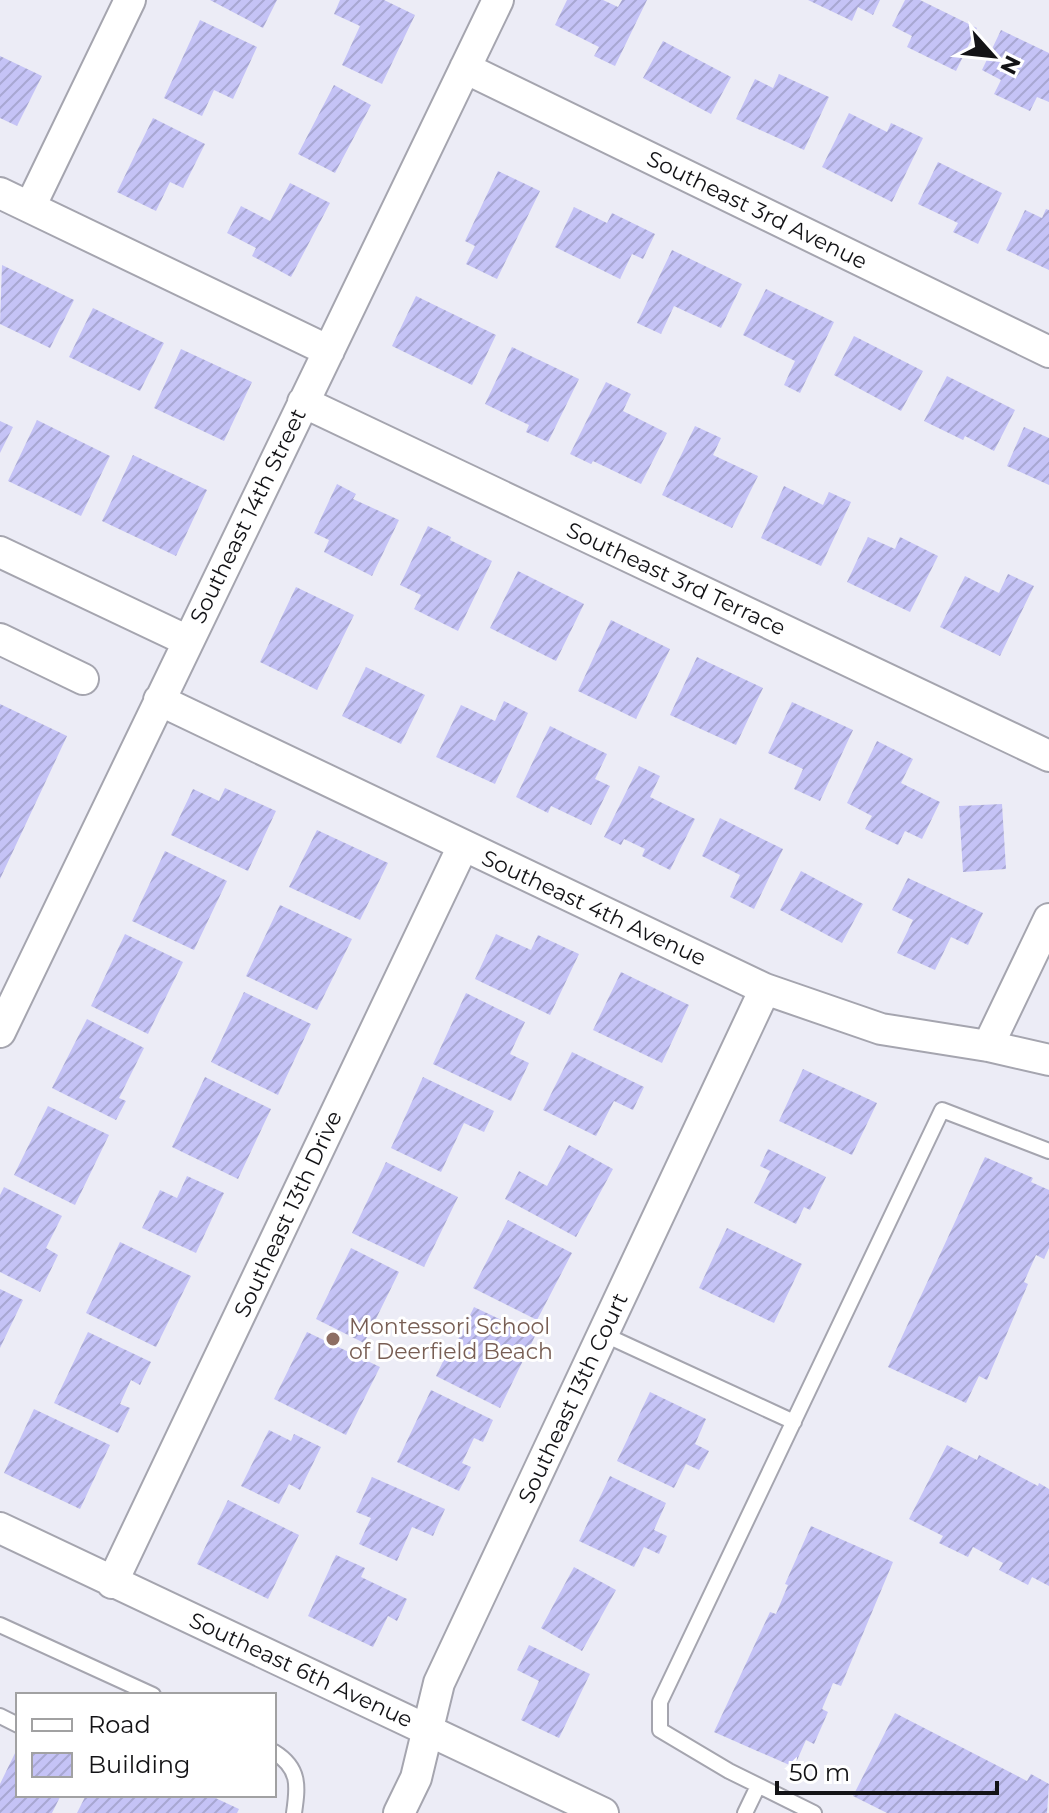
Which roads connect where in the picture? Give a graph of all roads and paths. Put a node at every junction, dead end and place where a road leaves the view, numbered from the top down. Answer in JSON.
{"nodes":[{"id":1,"x":130,"y":0,"type":"edge"},
{"id":2,"x":498,"y":0,"type":"edge"},
{"id":3,"x":465,"y":68,"type":"junction"},
{"id":4,"x":0,"y":193,"type":"edge"},
{"id":5,"x":30,"y":207,"type":"junction"},
{"id":6,"x":329,"y":351,"type":"junction"},
{"id":7,"x":1049,"y":352,"type":"edge"},
{"id":8,"x":303,"y":402,"type":"junction"},
{"id":9,"x":0,"y":552,"type":"edge"},
{"id":10,"x":0,"y":639,"type":"edge"},
{"id":11,"x":188,"y":641,"type":"junction"},
{"id":12,"x":83,"y":679,"type":"dead end"},
{"id":13,"x":159,"y":700,"type":"junction"},
{"id":14,"x":1049,"y":756,"type":"edge"},
{"id":15,"x":463,"y":846,"type":"junction"},
{"id":16,"x":1049,"y":919,"type":"edge"},
{"id":17,"x":765,"y":989,"type":"junction"},
{"id":18,"x":0,"y":1032,"type":"edge"},
{"id":19,"x":988,"y":1046,"type":"junction"},
{"id":20,"x":1049,"y":1060,"type":"edge"},
{"id":21,"x":1049,"y":1151,"type":"edge"},
{"id":22,"x":603,"y":1334,"type":"junction"},
{"id":23,"x":794,"y":1422,"type":"junction"},
{"id":24,"x":0,"y":1528,"type":"edge"},
{"id":25,"x":112,"y":1583,"type":"junction"},
{"id":26,"x":0,"y":1625,"type":"edge"},
{"id":27,"x":149,"y":1693,"type":"edge"},
{"id":28,"x":427,"y":1729,"type":"junction"},
{"id":29,"x":276,"y":1753,"type":"edge"},
{"id":30,"x":758,"y":1786,"type":"junction"},
{"id":31,"x":572,"y":1807,"type":"edge"},
{"id":32,"x":294,"y":1813,"type":"edge"},
{"id":33,"x":399,"y":1813,"type":"edge"},
{"id":34,"x":603,"y":1813,"type":"edge"},
{"id":35,"x":745,"y":1813,"type":"edge"},
{"id":36,"x":814,"y":1813,"type":"edge"}],
"edges":[{"from":1,"to":5,"type":"street"},
{"from":2,"to":3,"type":"street","name":"Southeast 14th Street"},
{"from":3,"to":6,"type":"street","name":"Southeast 14th Street"},
{"from":3,"to":7,"type":"street","name":"Southeast 3rd Avenue"},
{"from":4,"to":5,"type":"street"},
{"from":5,"to":6,"type":"street"},
{"from":6,"to":8,"type":"street","name":"Southeast 14th Street"},
{"from":8,"to":11,"type":"street","name":"Southeast 14th Street"},
{"from":8,"to":14,"type":"street","name":"Southeast 3rd Terrace"},
{"from":9,"to":11,"type":"street"},
{"from":10,"to":12,"type":"street"},
{"from":11,"to":13,"type":"street","name":"Southeast 14th Street"},
{"from":13,"to":15,"type":"street","name":"Southeast 4th Avenue"},
{"from":13,"to":18,"type":"street","name":"Southeast 14th Street"},
{"from":15,"to":17,"type":"street","name":"Southeast 4th Avenue"},
{"from":15,"to":25,"type":"street","name":"Southeast 13th Drive"},
{"from":16,"to":19,"type":"street"},
{"from":17,"to":19,"type":"street","name":"Southeast 4th Avenue"},
{"from":17,"to":22,"type":"street","name":"Southeast 13th Court"},
{"from":19,"to":20,"type":"street","name":"Southeast 4th Avenue"},
{"from":21,"to":23,"type":"lane"},
{"from":22,"to":23,"type":"lane"},
{"from":22,"to":28,"type":"street","name":"Southeast 13th Court"},
{"from":23,"to":30,"type":"lane"},
{"from":24,"to":25,"type":"street","name":"Southeast 6th Avenue"},
{"from":25,"to":28,"type":"street","name":"Southeast 6th Avenue"},
{"from":26,"to":27,"type":"lane"},
{"from":28,"to":31,"type":"street","name":"Southeast 6th Avenue"},
{"from":28,"to":33,"type":"street","name":"Southeast 13th Court"},
{"from":29,"to":32,"type":"lane"},
{"from":30,"to":35,"type":"lane"},
{"from":30,"to":36,"type":"lane"},
{"from":31,"to":34,"type":"street","name":"Southeast 6th Avenue"}]}
